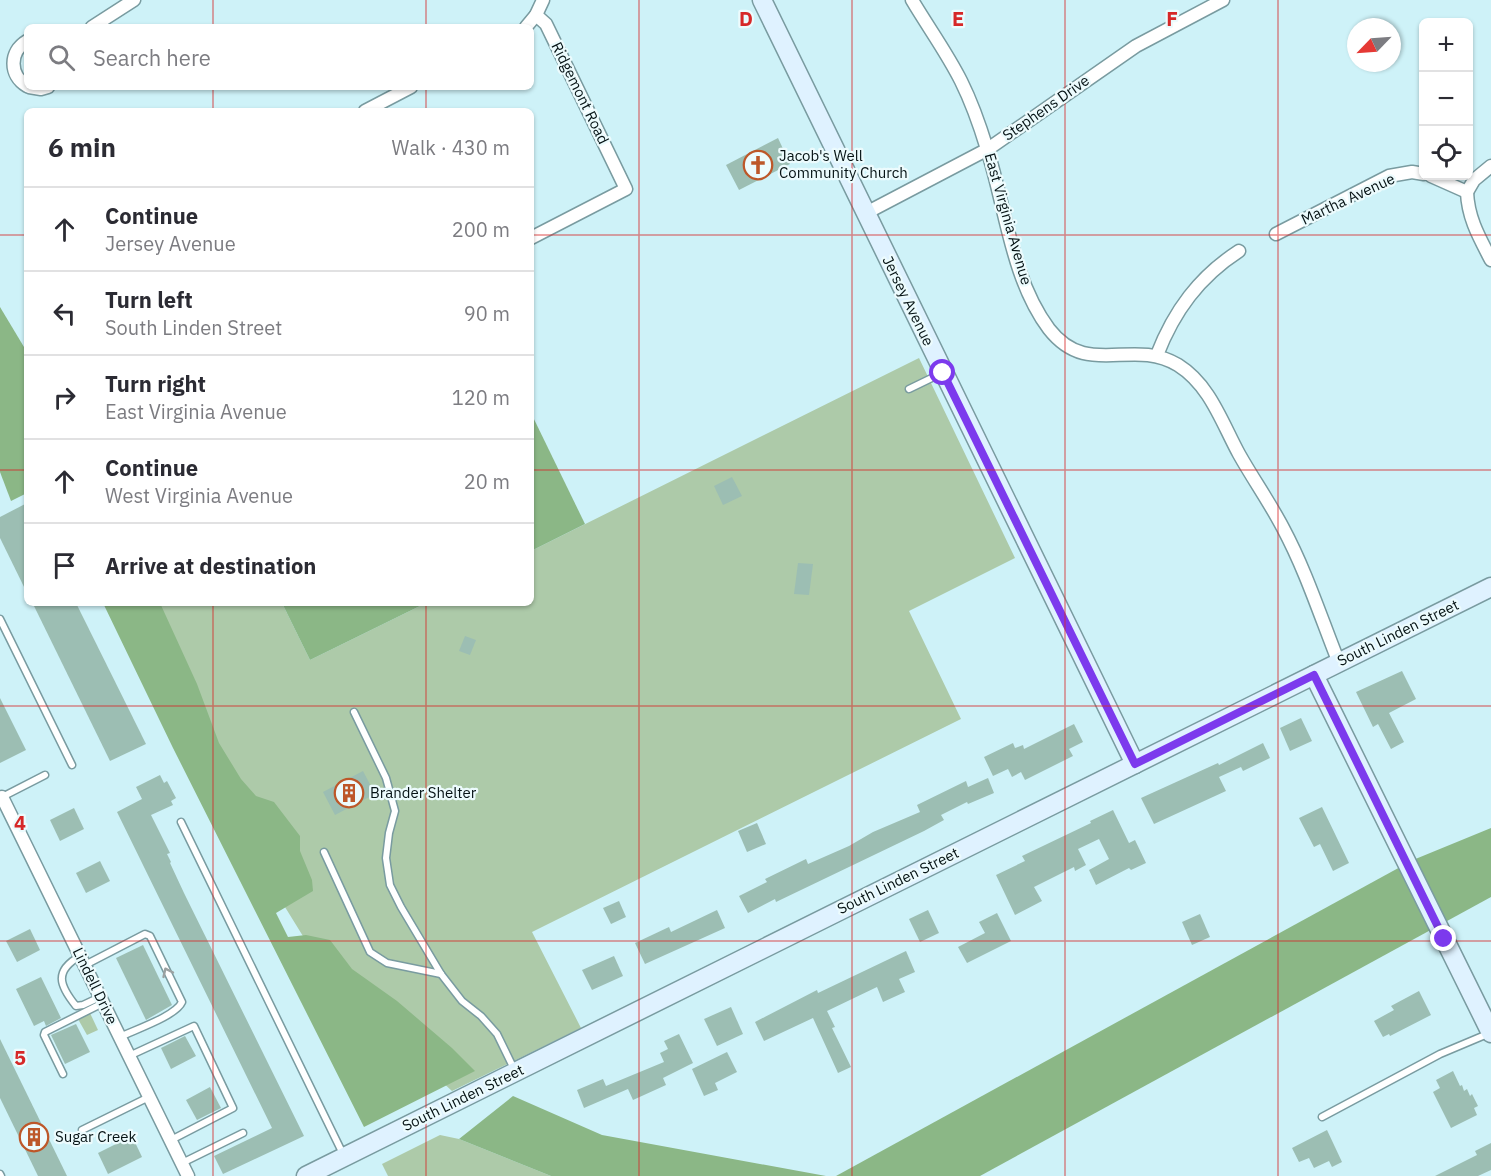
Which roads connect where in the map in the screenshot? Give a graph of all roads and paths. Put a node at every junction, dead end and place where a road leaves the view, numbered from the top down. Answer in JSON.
{"nodes":[{"id":1,"x":134,"y":0,"type":"edge"},
{"id":2,"x":543,"y":0,"type":"edge"},
{"id":3,"x":912,"y":0,"type":"edge"},
{"id":4,"x":1223,"y":0,"type":"edge"},
{"id":5,"x":767,"y":2,"type":"edge"},
{"id":6,"x":536,"y":15,"type":"junction"},
{"id":7,"x":97,"y":24,"type":"edge"},
{"id":8,"x":528,"y":24,"type":"edge"},
{"id":9,"x":24,"y":43,"type":"edge"},
{"id":10,"x":24,"y":83,"type":"edge"},
{"id":11,"x":405,"y":90,"type":"edge"},
{"id":12,"x":371,"y":108,"type":"edge"},
{"id":13,"x":988,"y":150,"type":"junction"},
{"id":14,"x":1491,"y":166,"type":"edge"},
{"id":15,"x":1419,"y":173,"type":"edge"},
{"id":16,"x":1440,"y":180,"type":"edge"},
{"id":17,"x":1467,"y":192,"type":"junction"},
{"id":18,"x":866,"y":213,"type":"junction"},
{"id":19,"x":1276,"y":234,"type":"dead end"},
{"id":20,"x":534,"y":236,"type":"edge"},
{"id":21,"x":1239,"y":251,"type":"dead end"},
{"id":22,"x":1491,"y":260,"type":"edge"},
{"id":23,"x":1157,"y":355,"type":"junction"},
{"id":24,"x":943,"y":373,"type":"junction"},
{"id":25,"x":909,"y":389,"type":"dead end"},
{"id":26,"x":1491,"y":587,"type":"edge"},
{"id":27,"x":0,"y":619,"type":"edge"},
{"id":28,"x":1339,"y":663,"type":"junction"},
{"id":29,"x":1314,"y":675,"type":"junction"},
{"id":30,"x":354,"y":712,"type":"dead end"},
{"id":31,"x":1135,"y":764,"type":"junction"},
{"id":32,"x":72,"y":765,"type":"dead end"},
{"id":33,"x":45,"y":775,"type":"dead end"},
{"id":34,"x":1,"y":797,"type":"edge"},
{"id":35,"x":181,"y":822,"type":"dead end"},
{"id":36,"x":324,"y":852,"type":"dead end"},
{"id":37,"x":82,"y":960,"type":"junction"},
{"id":38,"x":441,"y":974,"type":"junction"},
{"id":39,"x":101,"y":1000,"type":"junction"},
{"id":40,"x":1489,"y":1023,"type":"edge"},
{"id":41,"x":120,"y":1037,"type":"junction"},
{"id":42,"x":129,"y":1056,"type":"junction"},
{"id":43,"x":516,"y":1072,"type":"junction"},
{"id":44,"x":63,"y":1074,"type":"dead end"},
{"id":45,"x":149,"y":1097,"type":"junction"},
{"id":46,"x":1322,"y":1116,"type":"dead end"},
{"id":47,"x":82,"y":1130,"type":"dead end"},
{"id":48,"x":243,"y":1133,"type":"dead end"},
{"id":49,"x":170,"y":1140,"type":"junction"},
{"id":50,"x":344,"y":1157,"type":"junction"},
{"id":51,"x":181,"y":1163,"type":"junction"},
{"id":52,"x":188,"y":1176,"type":"edge"},
{"id":53,"x":306,"y":1176,"type":"edge"}],
"edges":[{"from":1,"to":7,"type":"street"},
{"from":2,"to":6,"type":"street"},
{"from":3,"to":13,"type":"street","name":"East Virginia Avenue"},
{"from":4,"to":13,"type":"street","name":"Stephens Drive"},
{"from":5,"to":18,"type":"main road","name":"Jersey Avenue"},
{"from":6,"to":8,"type":"street"},
{"from":6,"to":20,"type":"street","name":"Ridgemont Road"},
{"from":9,"to":10,"type":"street"},
{"from":11,"to":12,"type":"street"},
{"from":13,"to":18,"type":"street","name":"Stephens Drive"},
{"from":13,"to":23,"type":"street","name":"East Virginia Avenue"},
{"from":14,"to":17,"type":"street"},
{"from":15,"to":19,"type":"street","name":"Martha Avenue"},
{"from":16,"to":17,"type":"street"},
{"from":17,"to":22,"type":"street"},
{"from":18,"to":24,"type":"main road","name":"Jersey Avenue"},
{"from":21,"to":23,"type":"street"},
{"from":23,"to":28,"type":"street","name":"East Virginia Avenue"},
{"from":24,"to":25,"type":"lane"},
{"from":24,"to":31,"type":"main road","name":"Jersey Avenue"},
{"from":26,"to":28,"type":"main road","name":"South Linden Street"},
{"from":27,"to":32,"type":"lane"},
{"from":28,"to":29,"type":"main road","name":"South Linden Street"},
{"from":29,"to":31,"type":"main road","name":"South Linden Street"},
{"from":29,"to":40,"type":"main road"},
{"from":30,"to":38,"type":"lane"},
{"from":31,"to":43,"type":"main road","name":"South Linden Street"},
{"from":33,"to":34,"type":"lane"},
{"from":34,"to":37,"type":"street","name":"Lindell Drive"},
{"from":35,"to":50,"type":"lane"},
{"from":36,"to":38,"type":"lane"},
{"from":37,"to":39,"type":"street","name":"Lindell Drive"},
{"from":37,"to":39,"type":"lane"},
{"from":41,"to":37,"type":"lane","one_way":true},
{"from":38,"to":43,"type":"lane"},
{"from":39,"to":41,"type":"street","name":"Lindell Drive"},
{"from":39,"to":44,"type":"lane"},
{"from":40,"to":46,"type":"lane"},
{"from":41,"to":42,"type":"street","name":"Lindell Drive"},
{"from":42,"to":45,"type":"street","name":"Lindell Drive"},
{"from":42,"to":49,"type":"lane"},
{"from":43,"to":50,"type":"main road","name":"South Linden Street"},
{"from":45,"to":47,"type":"lane"},
{"from":45,"to":49,"type":"street","name":"Lindell Drive"},
{"from":48,"to":51,"type":"lane"},
{"from":49,"to":51,"type":"street","name":"Lindell Drive"},
{"from":50,"to":53,"type":"main road","name":"South Linden Street"},
{"from":51,"to":52,"type":"street","name":"Lindell Drive"}]}
